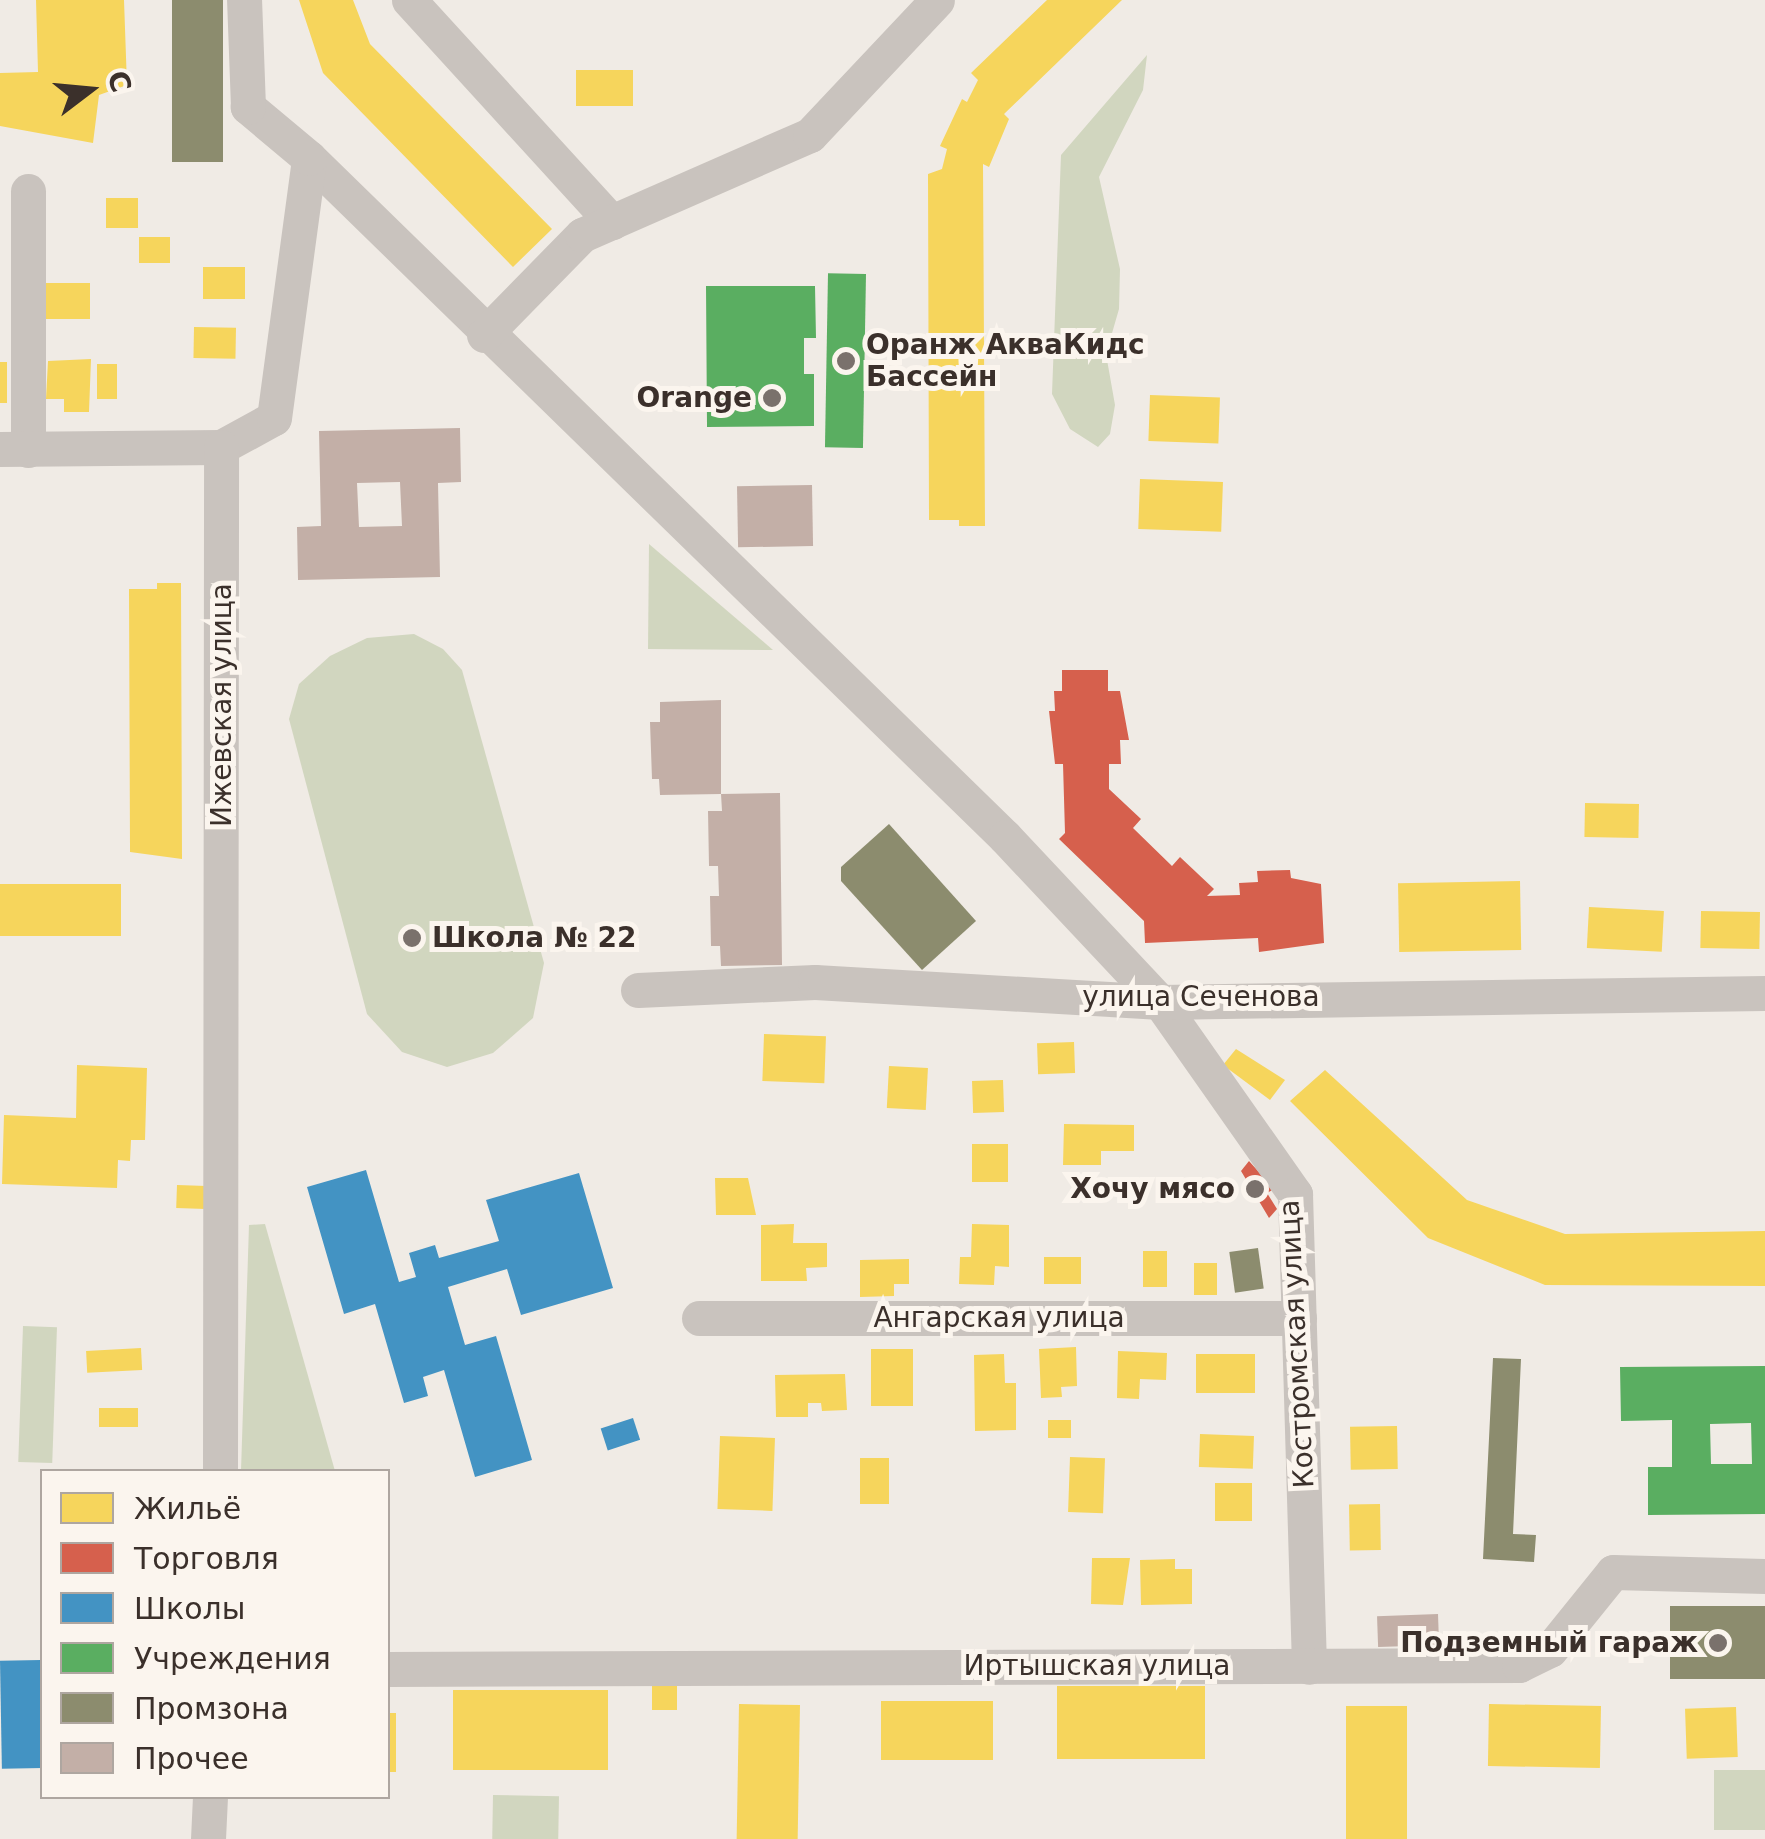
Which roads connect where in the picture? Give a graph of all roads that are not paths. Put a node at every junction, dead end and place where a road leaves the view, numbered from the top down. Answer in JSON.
{"nodes":[{"id":1,"x":244,"y":0,"type":"edge"},
{"id":2,"x":409,"y":0,"type":"edge"},
{"id":3,"x":936,"y":0,"type":"edge"},
{"id":4,"x":309,"y":158,"type":"junction"},
{"id":5,"x":28,"y":190,"type":"dead end"},
{"id":6,"x":612,"y":222,"type":"junction"},
{"id":7,"x":484,"y":335,"type":"junction"},
{"id":8,"x":222,"y":447,"type":"junction"},
{"id":9,"x":14,"y":450,"type":"edge"},
{"id":10,"x":638,"y":990,"type":"dead end"},
{"id":11,"x":1765,"y":993,"type":"edge"},
{"id":12,"x":1160,"y":1002,"type":"junction"},
{"id":13,"x":700,"y":1318,"type":"dead end"},
{"id":14,"x":1298,"y":1318,"type":"junction"},
{"id":15,"x":220,"y":1469,"type":"edge"},
{"id":16,"x":1765,"y":1576,"type":"edge"},
{"id":17,"x":1309,"y":1667,"type":"junction"},
{"id":18,"x":390,"y":1669,"type":"edge"},
{"id":19,"x":210,"y":1799,"type":"edge"},
{"id":20,"x":208,"y":1839,"type":"edge"}],
"edges":[{"from":1,"to":4,"type":"street"},
{"from":2,"to":6,"type":"street"},
{"from":3,"to":6,"type":"street"},
{"from":4,"to":7,"type":"street","name":"Костромская улица"},
{"from":4,"to":8,"type":"street"},
{"from":5,"to":9,"type":"street"},
{"from":6,"to":7,"type":"street"},
{"from":7,"to":12,"type":"street","name":"Костромская улица"},
{"from":8,"to":9,"type":"street"},
{"from":8,"to":15,"type":"street","name":"Ижевская улица"},
{"from":10,"to":12,"type":"street","name":"улица Сеченова"},
{"from":11,"to":12,"type":"street","name":"улица Сеченова"},
{"from":12,"to":14,"type":"street","name":"Костромская улица"},
{"from":13,"to":14,"type":"street","name":"Ангарская улица"},
{"from":14,"to":17,"type":"street","name":"Костромская улица"},
{"from":16,"to":17,"type":"street","name":"Иртышская улица"},
{"from":17,"to":18,"type":"street","name":"Иртышская улица"},
{"from":19,"to":20,"type":"street"}]}
